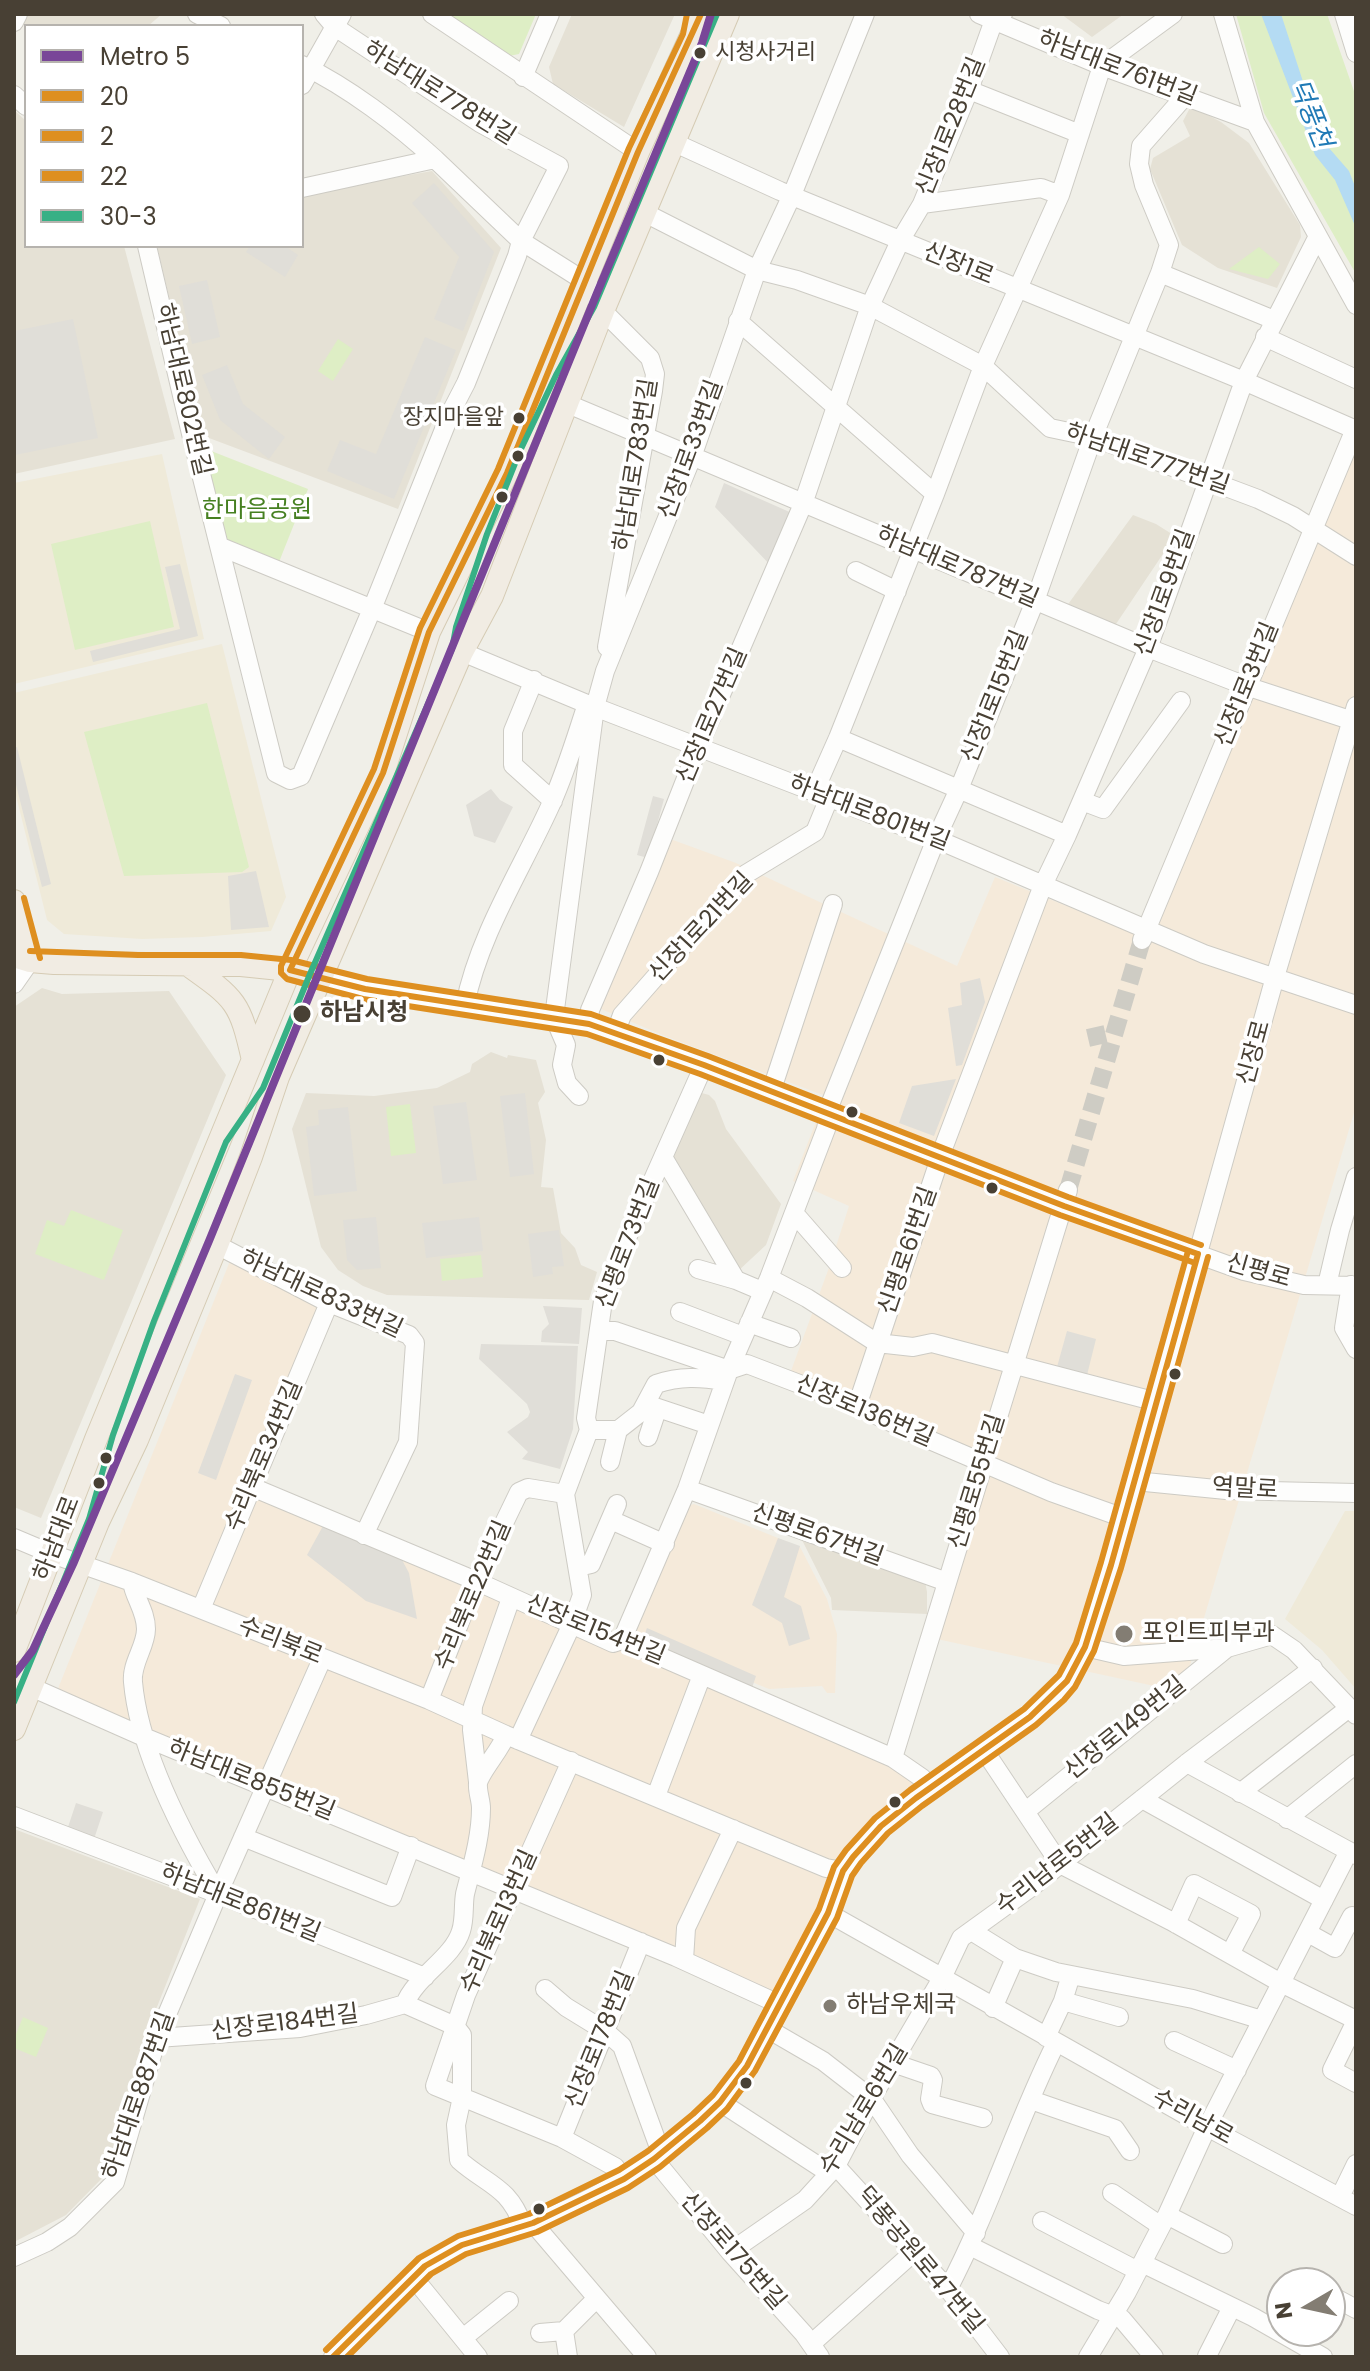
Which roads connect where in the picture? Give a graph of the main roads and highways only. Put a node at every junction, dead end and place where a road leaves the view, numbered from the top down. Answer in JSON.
{"nodes":[{"id":1,"x":699,"y":14,"type":"edge"},
{"id":2,"x":728,"y":14,"type":"edge"},
{"id":3,"x":14,"y":901,"type":"edge"},
{"id":4,"x":22,"y":959,"type":"edge"},
{"id":5,"x":188,"y":965,"type":"junction"},
{"id":6,"x":290,"y":970,"type":"junction"},
{"id":7,"x":319,"y":978,"type":"junction"},
{"id":8,"x":253,"y":1060,"type":"junction"},
{"id":9,"x":14,"y":1651,"type":"edge"},
{"id":10,"x":14,"y":1729,"type":"edge"}],
"edges":[{"from":1,"to":6,"type":"main road","name":"하남대로"},
{"from":2,"to":7,"type":"main road","name":"하남대로"},
{"from":3,"to":4,"type":"main road"},
{"from":4,"to":5,"type":"main road","name":"신평로"},
{"from":5,"to":6,"type":"main road","name":"신평로"},
{"from":5,"to":8,"type":"main road"},
{"from":6,"to":7,"type":"main road","name":"신평로"},
{"from":6,"to":8,"type":"main road","name":"하남대로"},
{"from":7,"to":10,"type":"main road","name":"하남대로"},
{"from":8,"to":9,"type":"main road","name":"하남대로"}]}
